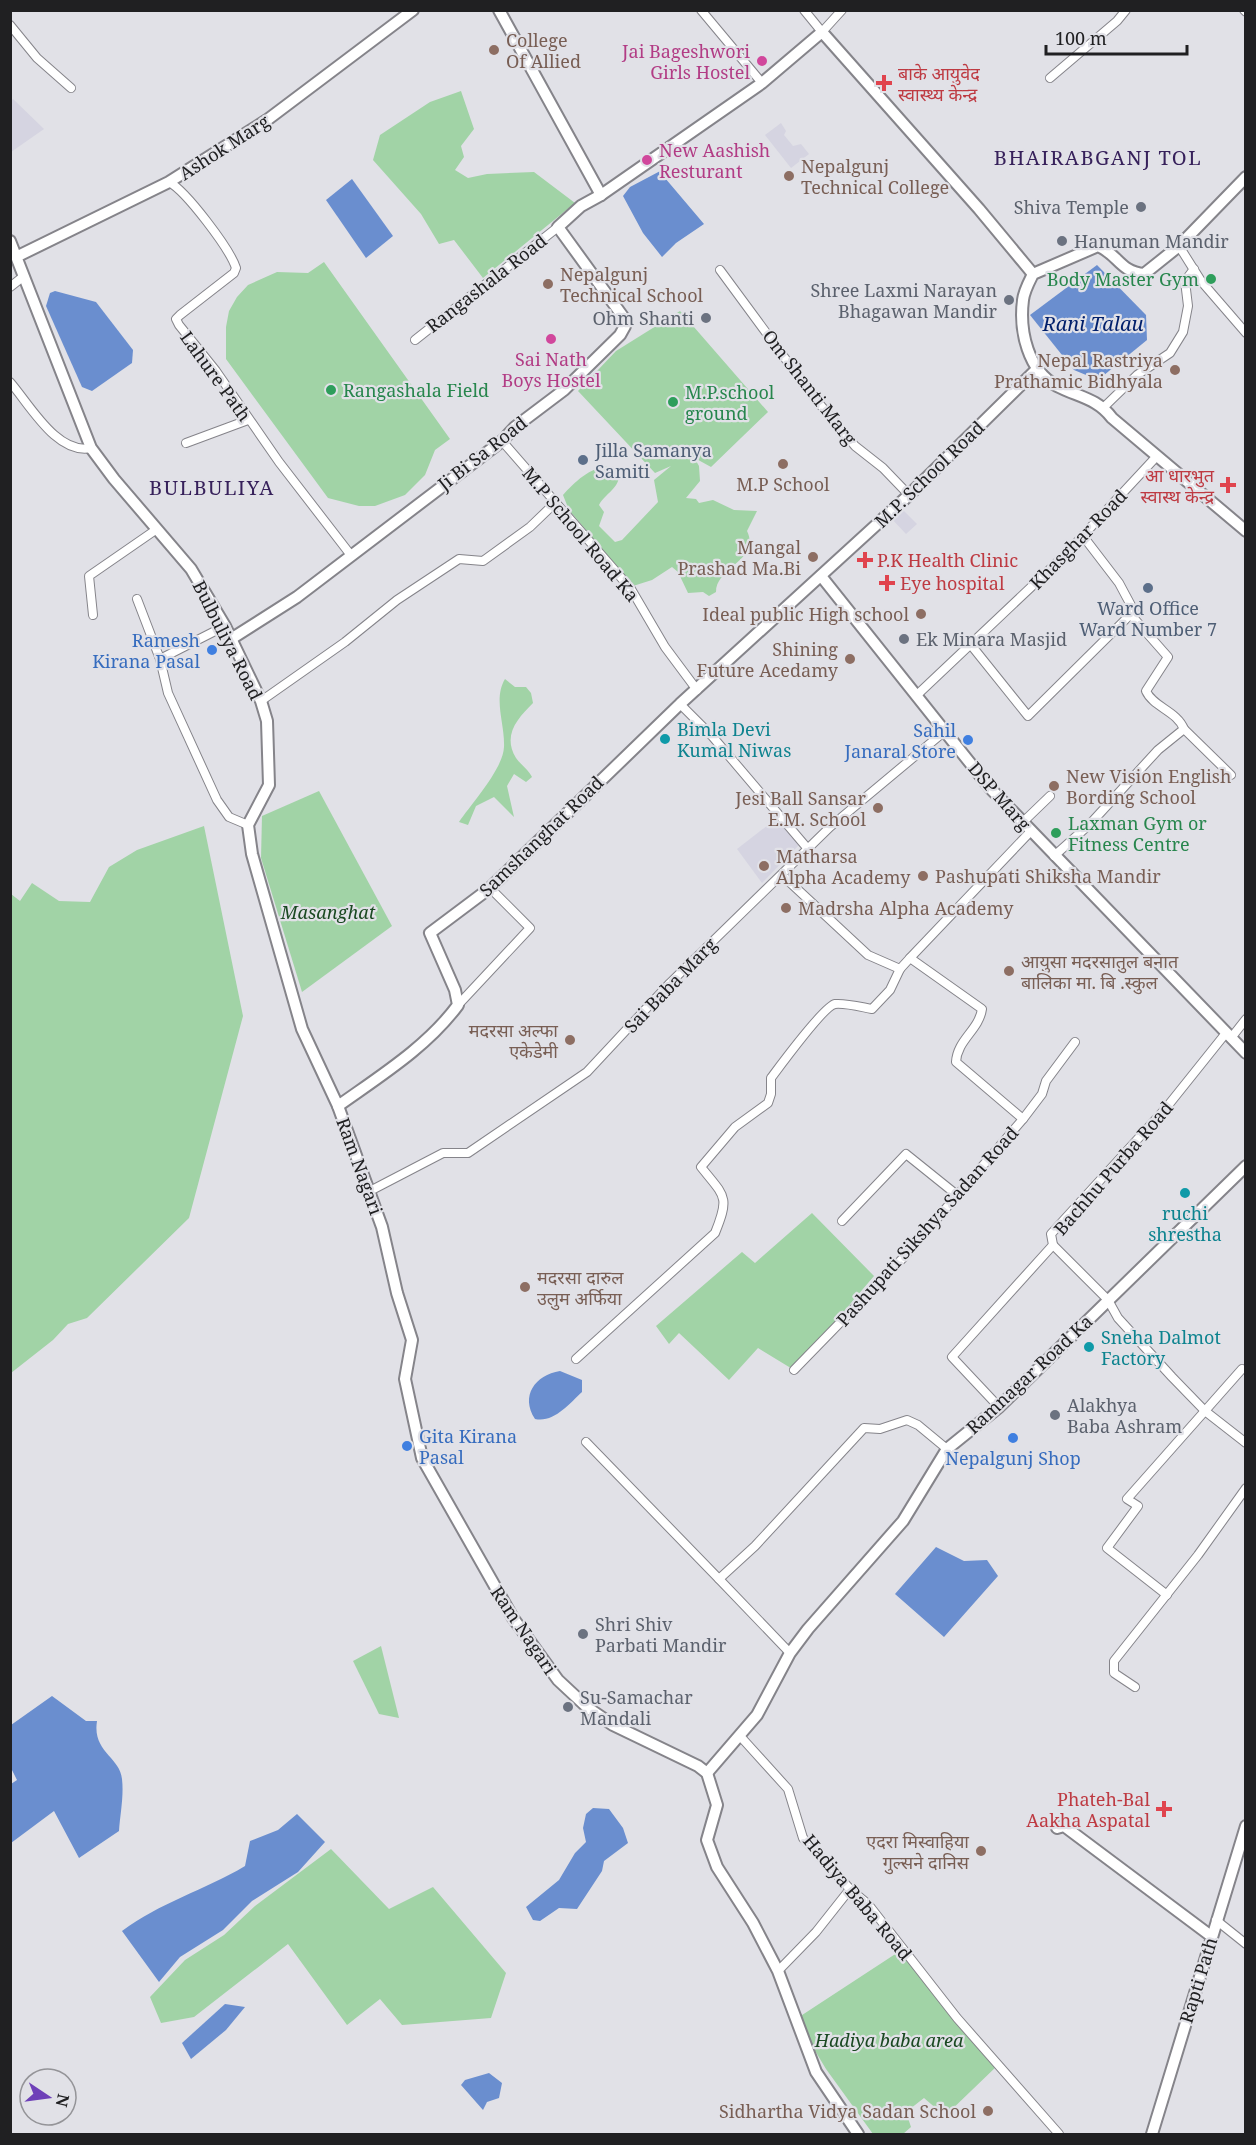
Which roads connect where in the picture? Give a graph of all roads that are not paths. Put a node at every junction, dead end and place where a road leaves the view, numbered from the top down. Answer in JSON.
{"nodes":[{"id":1,"x":412,"y":10,"type":"edge"},
{"id":2,"x":499,"y":10,"type":"edge"},
{"id":3,"x":701,"y":10,"type":"edge"},
{"id":4,"x":804,"y":10,"type":"edge"},
{"id":5,"x":842,"y":10,"type":"edge"},
{"id":6,"x":1126,"y":10,"type":"edge"},
{"id":7,"x":10,"y":25,"type":"edge"},
{"id":8,"x":822,"y":32,"type":"junction"},
{"id":9,"x":1050,"y":78,"type":"dead end"},
{"id":10,"x":762,"y":83,"type":"junction"},
{"id":11,"x":71,"y":88,"type":"dead end"},
{"id":12,"x":1245,"y":177,"type":"edge"},
{"id":13,"x":169,"y":182,"type":"junction"},
{"id":14,"x":601,"y":195,"type":"junction"},
{"id":15,"x":558,"y":226,"type":"junction"},
{"id":16,"x":10,"y":241,"type":"edge"},
{"id":17,"x":1179,"y":246,"type":"junction"},
{"id":18,"x":18,"y":255,"type":"junction"},
{"id":19,"x":1194,"y":269,"type":"junction"},
{"id":20,"x":720,"y":270,"type":"dead end"},
{"id":21,"x":1033,"y":274,"type":"junction"},
{"id":22,"x":24,"y":276,"type":"junction"},
{"id":23,"x":10,"y":287,"type":"edge"},
{"id":24,"x":1245,"y":333,"type":"edge"},
{"id":25,"x":415,"y":340,"type":"dead end"},
{"id":26,"x":1036,"y":370,"type":"junction"},
{"id":27,"x":10,"y":382,"type":"edge"},
{"id":28,"x":1104,"y":407,"type":"junction"},
{"id":29,"x":248,"y":420,"type":"junction"},
{"id":30,"x":502,"y":441,"type":"junction"},
{"id":31,"x":186,"y":443,"type":"dead end"},
{"id":32,"x":91,"y":448,"type":"junction"},
{"id":33,"x":1157,"y":456,"type":"junction"},
{"id":34,"x":909,"y":495,"type":"junction"},
{"id":35,"x":555,"y":502,"type":"junction"},
{"id":36,"x":157,"y":530,"type":"junction"},
{"id":37,"x":1245,"y":531,"type":"edge"},
{"id":38,"x":1083,"y":536,"type":"junction"},
{"id":39,"x":350,"y":554,"type":"junction"},
{"id":40,"x":821,"y":576,"type":"junction"},
{"id":41,"x":137,"y":599,"type":"dead end"},
{"id":42,"x":93,"y":615,"type":"dead end"},
{"id":43,"x":1131,"y":615,"type":"junction"},
{"id":44,"x":225,"y":626,"type":"junction"},
{"id":45,"x":231,"y":639,"type":"junction"},
{"id":46,"x":971,"y":645,"type":"junction"},
{"id":47,"x":160,"y":659,"type":"junction"},
{"id":48,"x":697,"y":690,"type":"junction"},
{"id":49,"x":918,"y":694,"type":"junction"},
{"id":50,"x":261,"y":701,"type":"junction"},
{"id":51,"x":680,"y":704,"type":"junction"},
{"id":52,"x":1184,"y":729,"type":"junction"},
{"id":53,"x":945,"y":731,"type":"junction"},
{"id":54,"x":1231,"y":775,"type":"dead end"},
{"id":55,"x":1050,"y":796,"type":"dead end"},
{"id":56,"x":248,"y":825,"type":"junction"},
{"id":57,"x":1027,"y":826,"type":"junction"},
{"id":58,"x":808,"y":849,"type":"junction"},
{"id":59,"x":1054,"y":856,"type":"junction"},
{"id":60,"x":782,"y":875,"type":"junction"},
{"id":61,"x":490,"y":888,"type":"junction"},
{"id":62,"x":910,"y":958,"type":"junction"},
{"id":63,"x":900,"y":969,"type":"junction"},
{"id":64,"x":458,"y":1005,"type":"junction"},
{"id":65,"x":1245,"y":1019,"type":"edge"},
{"id":66,"x":1229,"y":1036,"type":"junction"},
{"id":67,"x":1075,"y":1042,"type":"dead end"},
{"id":68,"x":1245,"y":1053,"type":"edge"},
{"id":69,"x":338,"y":1106,"type":"junction"},
{"id":70,"x":1023,"y":1119,"type":"junction"},
{"id":71,"x":1245,"y":1166,"type":"edge"},
{"id":72,"x":368,"y":1192,"type":"junction"},
{"id":73,"x":957,"y":1195,"type":"junction"},
{"id":74,"x":842,"y":1221,"type":"dead end"},
{"id":75,"x":1053,"y":1245,"type":"junction"},
{"id":76,"x":1107,"y":1300,"type":"junction"},
{"id":77,"x":576,"y":1359,"type":"dead end"},
{"id":78,"x":1242,"y":1369,"type":"dead end"},
{"id":79,"x":794,"y":1370,"type":"dead end"},
{"id":80,"x":999,"y":1407,"type":"junction"},
{"id":81,"x":1205,"y":1411,"type":"junction"},
{"id":82,"x":586,"y":1442,"type":"dead end"},
{"id":83,"x":1245,"y":1443,"type":"edge"},
{"id":84,"x":947,"y":1449,"type":"junction"},
{"id":85,"x":1245,"y":1488,"type":"edge"},
{"id":86,"x":719,"y":1579,"type":"junction"},
{"id":87,"x":1167,"y":1595,"type":"junction"},
{"id":88,"x":790,"y":1653,"type":"junction"},
{"id":89,"x":1135,"y":1687,"type":"dead end"},
{"id":90,"x":740,"y":1736,"type":"junction"},
{"id":91,"x":707,"y":1773,"type":"junction"},
{"id":92,"x":1245,"y":1827,"type":"edge"},
{"id":93,"x":1057,"y":1828,"type":"dead end"},
{"id":94,"x":850,"y":1889,"type":"junction"},
{"id":95,"x":1216,"y":1920,"type":"junction"},
{"id":96,"x":1211,"y":1936,"type":"junction"},
{"id":97,"x":1245,"y":1944,"type":"edge"},
{"id":98,"x":778,"y":1971,"type":"junction"},
{"id":99,"x":858,"y":2134,"type":"edge"},
{"id":100,"x":1059,"y":2134,"type":"edge"},
{"id":101,"x":1152,"y":2134,"type":"edge"}],
"edges":[{"from":1,"to":13,"type":"main road","name":"Ashok Marg"},
{"from":2,"to":14,"type":"main road"},
{"from":3,"to":10,"type":"street"},
{"from":4,"to":8,"type":"street"},
{"from":5,"to":8,"type":"street"},
{"from":6,"to":9,"type":"street"},
{"from":7,"to":11,"type":"street"},
{"from":8,"to":10,"type":"main road"},
{"from":8,"to":21,"type":"main road"},
{"from":10,"to":14,"type":"main road"},
{"from":12,"to":17,"type":"main road"},
{"from":13,"to":18,"type":"main road","name":"Ashok Marg"},
{"from":13,"to":29,"type":"street","name":"Lahure Path"},
{"from":14,"to":15,"type":"main road"},
{"from":15,"to":25,"type":"street","name":"Rangashala Road"},
{"from":15,"to":30,"type":"main road","name":"Ji Bi Sa Road"},
{"from":16,"to":18,"type":"main road","name":"Bulbuliya Road"},
{"from":17,"to":19,"type":"street"},
{"from":17,"to":21,"type":"main road"},
{"from":18,"to":22,"type":"main road","name":"Bulbuliya Road"},
{"from":19,"to":24,"type":"street"},
{"from":19,"to":28,"type":"street"},
{"from":20,"to":34,"type":"street","name":"Om Shanti Marg"},
{"from":21,"to":26,"type":"main road"},
{"from":22,"to":23,"type":"street"},
{"from":22,"to":32,"type":"main road","name":"Bulbuliya Road"},
{"from":26,"to":28,"type":"main road"},
{"from":26,"to":34,"type":"main road","name":"M.P. School Road"},
{"from":27,"to":32,"type":"street"},
{"from":28,"to":33,"type":"main road"},
{"from":29,"to":31,"type":"street"},
{"from":29,"to":39,"type":"street","name":"Lahure Path"},
{"from":30,"to":35,"type":"street","name":"M.P School Road Ka"},
{"from":30,"to":39,"type":"main road","name":"Ji Bi Sa Road"},
{"from":32,"to":36,"type":"main road","name":"Bulbuliya Road"},
{"from":33,"to":37,"type":"main road"},
{"from":33,"to":38,"type":"street","name":"Khasghar Road"},
{"from":34,"to":40,"type":"main road","name":"M.P. School Road"},
{"from":35,"to":48,"type":"street","name":"M.P School Road Ka"},
{"from":35,"to":50,"type":"street"},
{"from":36,"to":42,"type":"street"},
{"from":36,"to":44,"type":"main road","name":"Bulbuliya Road"},
{"from":38,"to":43,"type":"street"},
{"from":38,"to":46,"type":"street","name":"Khasghar Road"},
{"from":39,"to":45,"type":"main road","name":"Ji Bi Sa Road"},
{"from":40,"to":48,"type":"main road","name":"Samshanghat Road"},
{"from":40,"to":49,"type":"main road","name":"DSP Marg"},
{"from":41,"to":47,"type":"street"},
{"from":43,"to":46,"type":"street"},
{"from":43,"to":52,"type":"street"},
{"from":44,"to":45,"type":"main road","name":"Bulbuliya Road"},
{"from":44,"to":47,"type":"street"},
{"from":45,"to":50,"type":"main road","name":"Bulbuliya Road"},
{"from":46,"to":49,"type":"street","name":"Khasghar Road"},
{"from":47,"to":56,"type":"street"},
{"from":48,"to":51,"type":"main road","name":"Samshanghat Road"},
{"from":49,"to":53,"type":"main road","name":"DSP Marg"},
{"from":50,"to":56,"type":"main road","name":"Bulbuliya Road"},
{"from":51,"to":58,"type":"street"},
{"from":51,"to":61,"type":"main road","name":"Samshanghat Road"},
{"from":52,"to":54,"type":"street"},
{"from":52,"to":59,"type":"street"},
{"from":53,"to":57,"type":"main road","name":"DSP Marg"},
{"from":53,"to":58,"type":"street","name":"Sai Baba Marg"},
{"from":55,"to":57,"type":"street"},
{"from":56,"to":69,"type":"main road"},
{"from":57,"to":59,"type":"main road","name":"DSP Marg"},
{"from":57,"to":62,"type":"street"},
{"from":58,"to":60,"type":"street","name":"Sai Baba Marg"},
{"from":59,"to":66,"type":"main road","name":"DSP Marg"},
{"from":60,"to":63,"type":"street"},
{"from":60,"to":72,"type":"street","name":"Sai Baba Marg"},
{"from":61,"to":64,"type":"main road","name":"Samshanghat Road"},
{"from":61,"to":64,"type":"street"},
{"from":62,"to":63,"type":"street"},
{"from":62,"to":70,"type":"street","name":"Pashupati Sikshya Sadan Road"},
{"from":63,"to":77,"type":"street"},
{"from":64,"to":69,"type":"main road"},
{"from":65,"to":66,"type":"street"},
{"from":66,"to":68,"type":"main road","name":"DSP Marg"},
{"from":66,"to":75,"type":"street","name":"Bachhu Purba Road"},
{"from":67,"to":70,"type":"street"},
{"from":69,"to":72,"type":"main road","name":"Ram Nagari"},
{"from":70,"to":73,"type":"street","name":"Pashupati Sikshya Sadan Road"},
{"from":71,"to":76,"type":"main road","name":"Ramnagar Road Ka"},
{"from":72,"to":91,"type":"main road","name":"Ram Nagari"},
{"from":73,"to":74,"type":"street"},
{"from":73,"to":79,"type":"street","name":"Pashupati Sikshya Sadan Road"},
{"from":75,"to":76,"type":"street"},
{"from":75,"to":80,"type":"street","name":"Bachhu Purba Road"},
{"from":76,"to":80,"type":"main road","name":"Ramnagar Road Ka"},
{"from":76,"to":81,"type":"street"},
{"from":78,"to":81,"type":"street"},
{"from":80,"to":84,"type":"main road","name":"Ramnagar Road Ka"},
{"from":81,"to":83,"type":"street"},
{"from":81,"to":87,"type":"street"},
{"from":82,"to":86,"type":"street"},
{"from":84,"to":86,"type":"street"},
{"from":84,"to":88,"type":"main road","name":"Ramnagar Road Ka"},
{"from":85,"to":87,"type":"street"},
{"from":86,"to":88,"type":"street"},
{"from":87,"to":89,"type":"street"},
{"from":88,"to":90,"type":"main road","name":"Ramnagar Road Ka"},
{"from":90,"to":91,"type":"main road","name":"Ramnagar Road Ka"},
{"from":90,"to":94,"type":"street","name":"Hadiya Baba Road"},
{"from":91,"to":98,"type":"main road"},
{"from":92,"to":95,"type":"main road","name":"Rapti Path"},
{"from":93,"to":96,"type":"main road"},
{"from":94,"to":98,"type":"street"},
{"from":94,"to":100,"type":"street","name":"Hadiya Baba Road"},
{"from":95,"to":96,"type":"main road","name":"Rapti Path"},
{"from":95,"to":97,"type":"street"},
{"from":96,"to":101,"type":"main road","name":"Rapti Path"},
{"from":98,"to":99,"type":"main road"}]}
